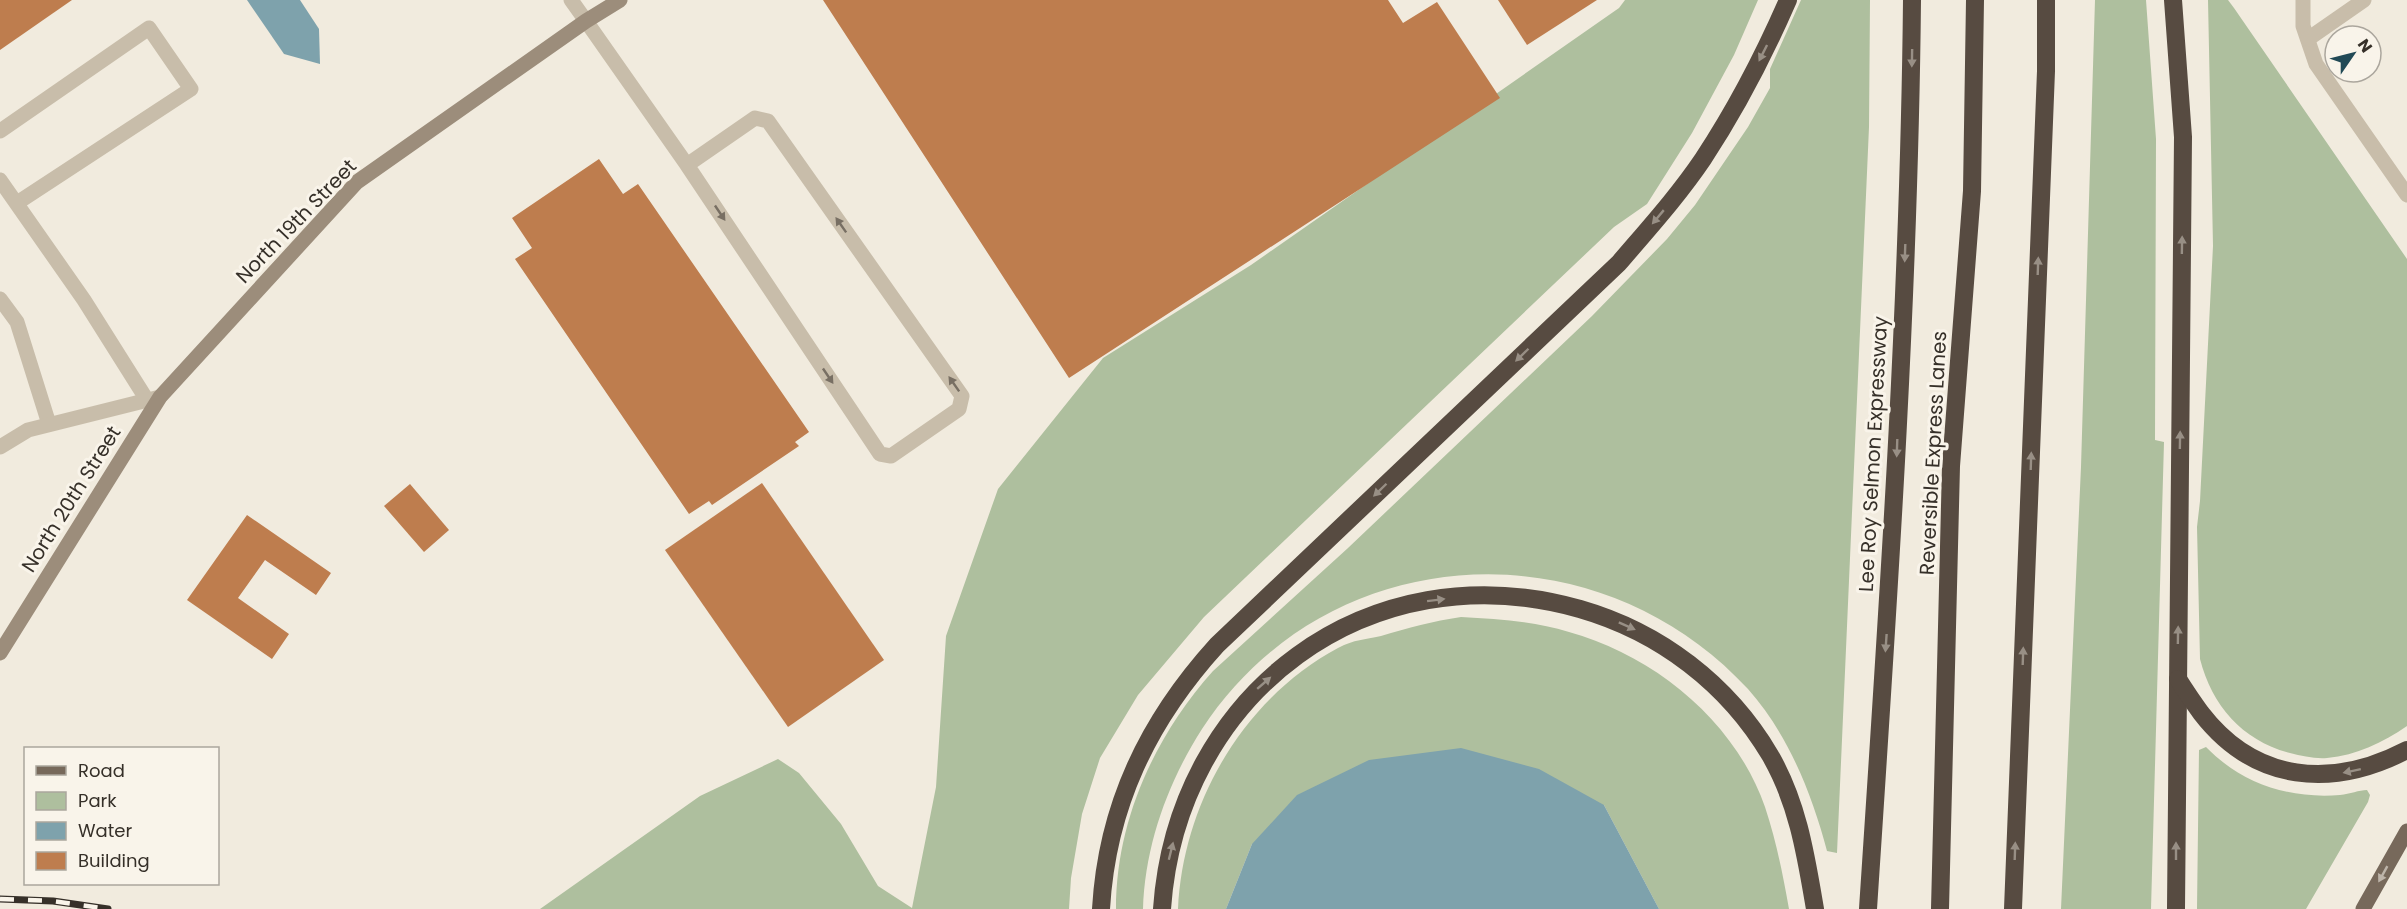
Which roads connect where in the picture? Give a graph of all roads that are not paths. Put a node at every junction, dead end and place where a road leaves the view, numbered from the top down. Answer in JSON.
{"nodes":[{"id":1,"x":571,"y":0,"type":"edge"},
{"id":2,"x":620,"y":0,"type":"edge"},
{"id":3,"x":1788,"y":0,"type":"edge"},
{"id":4,"x":1912,"y":0,"type":"edge"},
{"id":5,"x":1975,"y":0,"type":"edge"},
{"id":6,"x":2046,"y":0,"type":"edge"},
{"id":7,"x":2173,"y":0,"type":"edge"},
{"id":8,"x":2303,"y":0,"type":"edge"},
{"id":9,"x":2364,"y":0,"type":"edge"},
{"id":10,"x":586,"y":21,"type":"junction"},
{"id":11,"x":2308,"y":39,"type":"junction"},
{"id":12,"x":0,"y":131,"type":"edge"},
{"id":13,"x":687,"y":165,"type":"junction"},
{"id":14,"x":0,"y":180,"type":"edge"},
{"id":15,"x":2407,"y":195,"type":"edge"},
{"id":16,"x":16,"y":203,"type":"junction"},
{"id":17,"x":0,"y":298,"type":"edge"},
{"id":18,"x":153,"y":398,"type":"junction"},
{"id":19,"x":49,"y":424,"type":"junction"},
{"id":20,"x":0,"y":447,"type":"edge"},
{"id":21,"x":0,"y":653,"type":"edge"},
{"id":22,"x":2178,"y":679,"type":"junction"},
{"id":23,"x":2407,"y":750,"type":"edge"},
{"id":24,"x":2405,"y":835,"type":"edge"},
{"id":25,"x":1101,"y":909,"type":"edge"},
{"id":26,"x":1162,"y":909,"type":"edge"},
{"id":27,"x":1815,"y":909,"type":"edge"},
{"id":28,"x":1868,"y":909,"type":"edge"},
{"id":29,"x":1940,"y":909,"type":"edge"},
{"id":30,"x":2013,"y":909,"type":"edge"},
{"id":31,"x":2176,"y":909,"type":"edge"},
{"id":32,"x":2363,"y":909,"type":"edge"}],
"edges":[{"from":1,"to":10,"type":"street"},
{"from":2,"to":10,"type":"street","name":"North 19th Street"},
{"from":3,"to":25,"type":"highway","one_way":true},
{"from":4,"to":28,"type":"highway","name":"Lee Roy Selmon Expressway","one_way":true},
{"from":5,"to":29,"type":"highway","name":"Reversible Express Lanes"},
{"from":30,"to":6,"type":"highway","one_way":true},
{"from":22,"to":7,"type":"highway","one_way":true},
{"from":8,"to":11,"type":"street"},
{"from":9,"to":11,"type":"street"},
{"from":10,"to":13,"type":"street"},
{"from":10,"to":18,"type":"street","name":"North 19th Street"},
{"from":11,"to":15,"type":"street"},
{"from":12,"to":16,"type":"street"},
{"from":13,"to":13,"type":"street","one_way":true},
{"from":14,"to":16,"type":"street"},
{"from":16,"to":18,"type":"street"},
{"from":17,"to":19,"type":"street"},
{"from":18,"to":19,"type":"street"},
{"from":18,"to":21,"type":"street","name":"North 20th Street"},
{"from":19,"to":20,"type":"street"},
{"from":23,"to":22,"type":"highway","one_way":true},
{"from":31,"to":22,"type":"highway","one_way":true},
{"from":24,"to":32,"type":"main road","one_way":true},
{"from":26,"to":27,"type":"highway","one_way":true}]}
